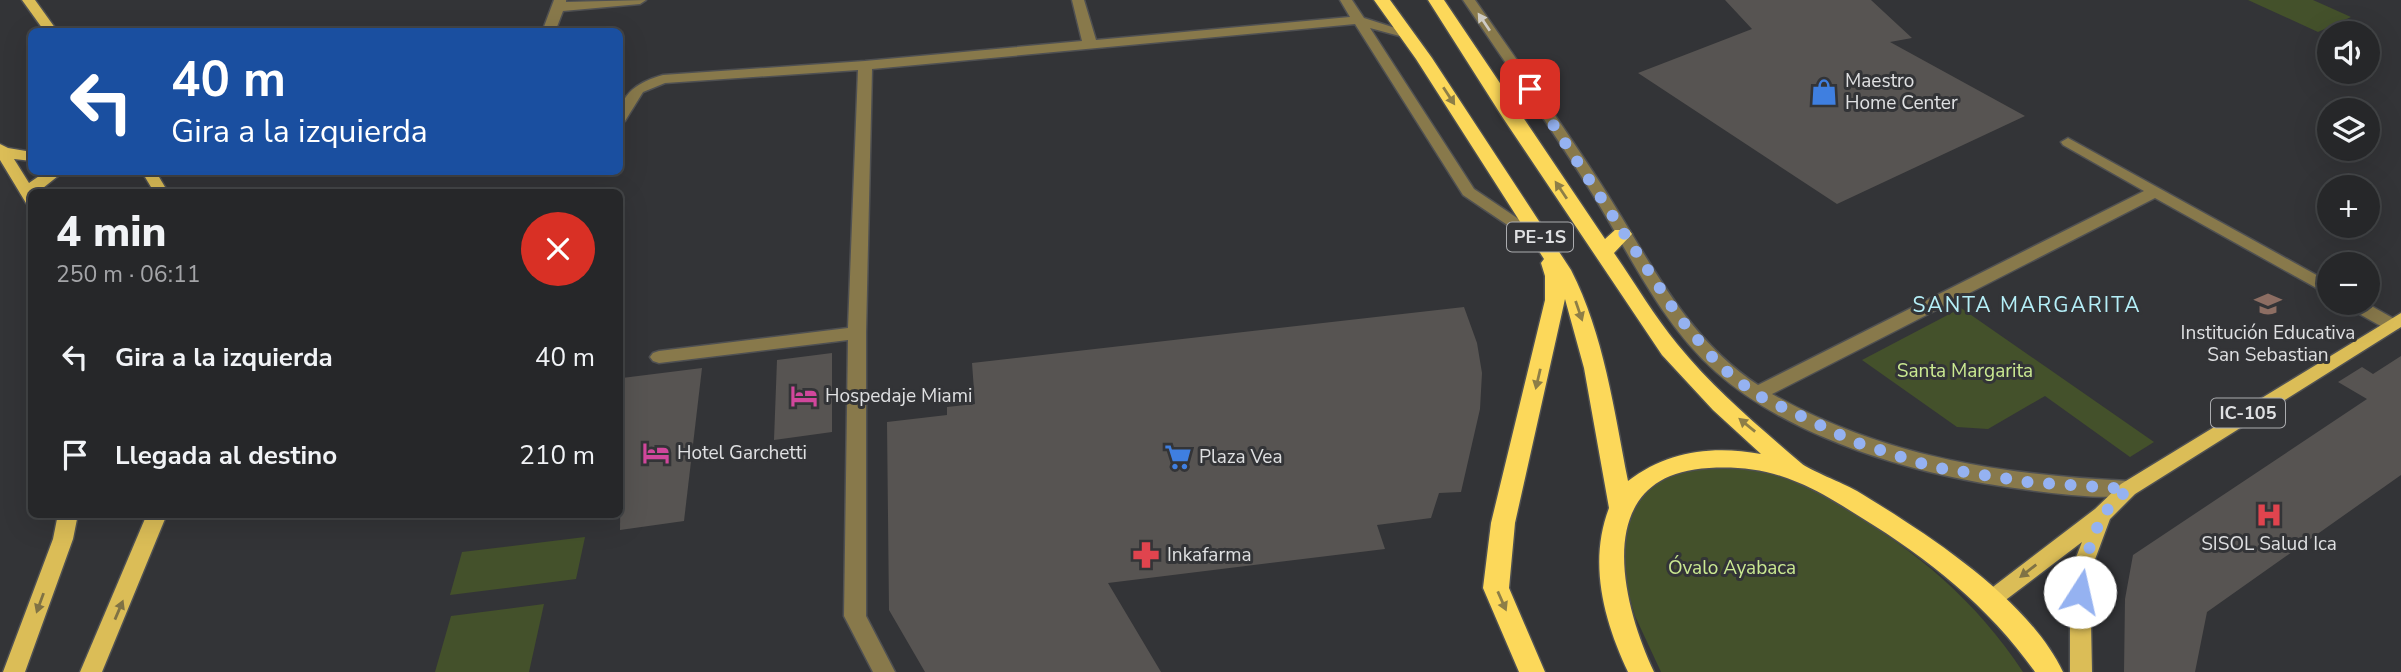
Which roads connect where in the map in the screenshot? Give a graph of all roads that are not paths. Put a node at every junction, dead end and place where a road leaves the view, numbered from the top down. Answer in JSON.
{"nodes":[{"id":1,"x":29,"y":0,"type":"edge"},
{"id":2,"x":640,"y":0,"type":"edge"},
{"id":3,"x":1078,"y":0,"type":"edge"},
{"id":4,"x":1346,"y":0,"type":"edge"},
{"id":5,"x":1382,"y":0,"type":"edge"},
{"id":6,"x":1436,"y":0,"type":"edge"},
{"id":7,"x":1469,"y":0,"type":"edge"},
{"id":8,"x":559,"y":4,"type":"edge"},
{"id":9,"x":1357,"y":20,"type":"junction"},
{"id":10,"x":49,"y":28,"type":"edge"},
{"id":11,"x":550,"y":28,"type":"edge"},
{"id":12,"x":1407,"y":34,"type":"junction"},
{"id":13,"x":1090,"y":44,"type":"junction"},
{"id":14,"x":865,"y":65,"type":"junction"},
{"id":15,"x":623,"y":113,"type":"edge"},
{"id":16,"x":2068,"y":142,"type":"dead end"},
{"id":17,"x":1,"y":150,"type":"edge"},
{"id":18,"x":28,"y":157,"type":"edge"},
{"id":19,"x":50,"y":175,"type":"edge"},
{"id":20,"x":35,"y":189,"type":"edge"},
{"id":21,"x":2154,"y":192,"type":"junction"},
{"id":22,"x":28,"y":194,"type":"edge"},
{"id":23,"x":1622,"y":234,"type":"junction"},
{"id":24,"x":1543,"y":242,"type":"junction"},
{"id":25,"x":1603,"y":252,"type":"junction"},
{"id":26,"x":2317,"y":282,"type":"edge"},
{"id":27,"x":2380,"y":315,"type":"edge"},
{"id":28,"x":2397,"y":322,"type":"edge"},
{"id":29,"x":857,"y":333,"type":"junction"},
{"id":30,"x":659,"y":357,"type":"dead end"},
{"id":31,"x":1755,"y":394,"type":"junction"},
{"id":32,"x":1797,"y":471,"type":"junction"},
{"id":33,"x":2128,"y":489,"type":"junction"},
{"id":34,"x":1621,"y":508,"type":"junction"},
{"id":35,"x":2102,"y":515,"type":"junction"},
{"id":36,"x":67,"y":518,"type":"edge"},
{"id":37,"x":155,"y":518,"type":"edge"},
{"id":38,"x":1992,"y":599,"type":"junction"},
{"id":39,"x":14,"y":672,"type":"edge"},
{"id":40,"x":92,"y":672,"type":"edge"},
{"id":41,"x":884,"y":672,"type":"edge"},
{"id":42,"x":1532,"y":672,"type":"edge"},
{"id":43,"x":1641,"y":672,"type":"edge"},
{"id":44,"x":2050,"y":672,"type":"edge"},
{"id":45,"x":2081,"y":672,"type":"edge"}],
"edges":[{"from":1,"to":10,"type":"main road"},
{"from":2,"to":8,"type":"street"},
{"from":3,"to":13,"type":"street"},
{"from":4,"to":9,"type":"street"},
{"from":5,"to":12,"type":"highway","number":"PE-1S"},
{"from":25,"to":6,"type":"highway","number":"PE-1S","one_way":true},
{"from":23,"to":7,"type":"street","one_way":true},
{"from":8,"to":11,"type":"street"},
{"from":9,"to":12,"type":"street"},
{"from":9,"to":13,"type":"street"},
{"from":9,"to":24,"type":"street"},
{"from":12,"to":24,"type":"highway","number":"PE-1S","one_way":true},
{"from":13,"to":14,"type":"street"},
{"from":14,"to":15,"type":"street"},
{"from":14,"to":29,"type":"street"},
{"from":16,"to":21,"type":"street"},
{"from":17,"to":18,"type":"main road"},
{"from":17,"to":22,"type":"main road"},
{"from":19,"to":20,"type":"main road"},
{"from":21,"to":26,"type":"street"},
{"from":21,"to":31,"type":"street"},
{"from":23,"to":25,"type":"highway"},
{"from":23,"to":31,"type":"street"},
{"from":24,"to":34,"type":"highway","number":"PE-1S","one_way":true},
{"from":24,"to":42,"type":"highway","one_way":true},
{"from":32,"to":25,"type":"highway","number":"PE-1S","one_way":true},
{"from":27,"to":28,"type":"street"},
{"from":28,"to":33,"type":"main road","number":"IC-105"},
{"from":29,"to":30,"type":"street"},
{"from":29,"to":41,"type":"street"},
{"from":31,"to":33,"type":"street"},
{"from":32,"to":34,"type":"highway","number":"PE-1S"},
{"from":32,"to":38,"type":"highway","number":"PE-1S"},
{"from":33,"to":35,"type":"main road","number":"IC-105"},
{"from":34,"to":43,"type":"highway","number":"PE-1S"},
{"from":35,"to":38,"type":"main road","number":"IC-105","one_way":true},
{"from":35,"to":45,"type":"main road","number":"IC-105"},
{"from":36,"to":39,"type":"main road","one_way":true},
{"from":40,"to":37,"type":"main road","one_way":true},
{"from":38,"to":44,"type":"highway","number":"PE-1S"}]}
